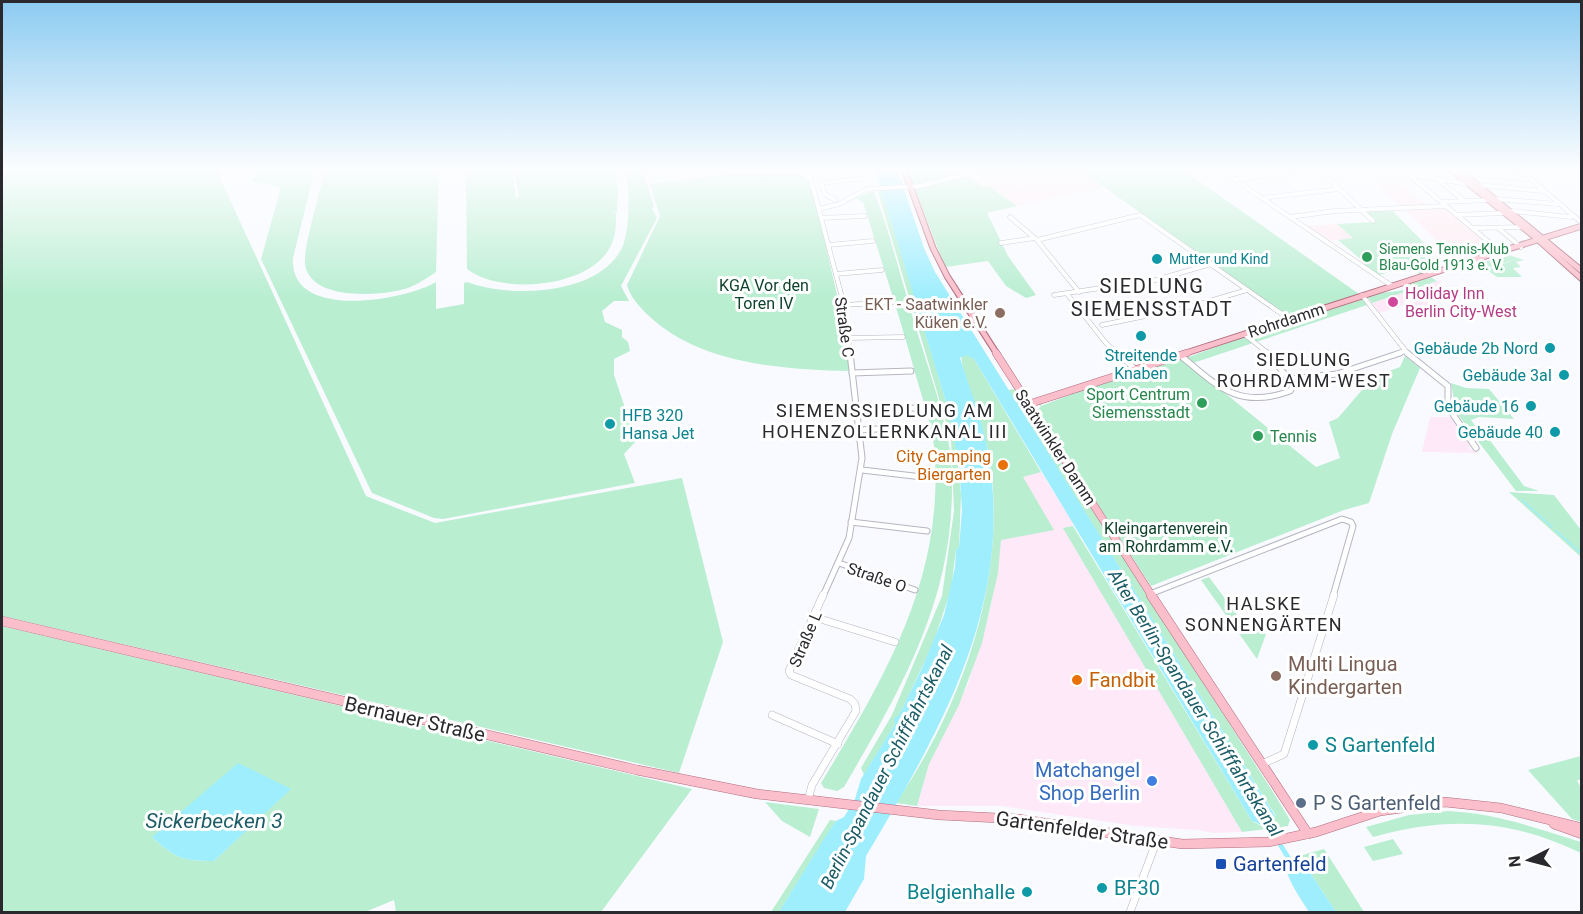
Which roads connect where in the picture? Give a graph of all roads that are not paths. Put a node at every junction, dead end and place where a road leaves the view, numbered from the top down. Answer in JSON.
{"nodes":[{"id":1,"x":820,"y":212,"type":"edge"},
{"id":2,"x":919,"y":212,"type":"edge"},
{"id":3,"x":1282,"y":212,"type":"edge"},
{"id":4,"x":1337,"y":212,"type":"edge"},
{"id":5,"x":1363,"y":212,"type":"edge"},
{"id":6,"x":1453,"y":212,"type":"edge"},
{"id":7,"x":1508,"y":212,"type":"junction"},
{"id":8,"x":1566,"y":212,"type":"edge"},
{"id":9,"x":1456,"y":214,"type":"junction"},
{"id":10,"x":865,"y":216,"type":"dead end"},
{"id":11,"x":1010,"y":217,"type":"dead end"},
{"id":12,"x":1290,"y":217,"type":"junction"},
{"id":13,"x":1572,"y":217,"type":"junction"},
{"id":14,"x":821,"y":218,"type":"junction"},
{"id":15,"x":1373,"y":221,"type":"dead end"},
{"id":16,"x":1581,"y":224,"type":"edge"},
{"id":17,"x":1523,"y":227,"type":"junction"},
{"id":18,"x":1473,"y":228,"type":"junction"},
{"id":19,"x":1498,"y":228,"type":"junction"},
{"id":20,"x":1036,"y":239,"type":"junction"},
{"id":21,"x":1543,"y":240,"type":"junction"},
{"id":22,"x":873,"y":242,"type":"dead end"},
{"id":23,"x":1001,"y":243,"type":"dead end"},
{"id":24,"x":828,"y":245,"type":"junction"},
{"id":25,"x":1521,"y":247,"type":"junction"},
{"id":26,"x":1502,"y":253,"type":"junction"},
{"id":27,"x":1211,"y":264,"type":"junction"},
{"id":28,"x":1454,"y":267,"type":"tunnel mouth"},
{"id":29,"x":882,"y":270,"type":"dead end"},
{"id":30,"x":1442,"y":270,"type":"tunnel mouth"},
{"id":31,"x":1581,"y":271,"type":"edge"},
{"id":32,"x":836,"y":274,"type":"junction"},
{"id":33,"x":1581,"y":279,"type":"edge"},
{"id":34,"x":1392,"y":286,"type":"junction"},
{"id":35,"x":1247,"y":290,"type":"junction"},
{"id":36,"x":1079,"y":292,"type":"junction"},
{"id":37,"x":1067,"y":294,"type":"junction"},
{"id":38,"x":1054,"y":295,"type":"dead end"},
{"id":39,"x":1362,"y":295,"type":"junction"},
{"id":40,"x":893,"y":302,"type":"dead end"},
{"id":41,"x":844,"y":305,"type":"junction"},
{"id":42,"x":1289,"y":319,"type":"junction"},
{"id":43,"x":1098,"y":326,"type":"junction"},
{"id":44,"x":1244,"y":334,"type":"junction"},
{"id":45,"x":903,"y":337,"type":"dead end"},
{"id":46,"x":848,"y":338,"type":"junction"},
{"id":47,"x":1405,"y":351,"type":"junction"},
{"id":48,"x":1180,"y":355,"type":"junction"},
{"id":49,"x":1136,"y":370,"type":"junction"},
{"id":50,"x":911,"y":371,"type":"dead end"},
{"id":51,"x":852,"y":373,"type":"junction"},
{"id":52,"x":1290,"y":379,"type":"junction"},
{"id":53,"x":1029,"y":404,"type":"junction"},
{"id":54,"x":921,"y":408,"type":"dead end"},
{"id":55,"x":856,"y":409,"type":"junction"},
{"id":56,"x":877,"y":429,"type":"dead end"},
{"id":57,"x":859,"y":430,"type":"junction"},
{"id":58,"x":1476,"y":448,"type":"dead end"},
{"id":59,"x":862,"y":470,"type":"junction"},
{"id":60,"x":931,"y":478,"type":"dead end"},
{"id":61,"x":851,"y":522,"type":"junction"},
{"id":62,"x":927,"y":531,"type":"dead end"},
{"id":63,"x":839,"y":563,"type":"junction"},
{"id":64,"x":915,"y":590,"type":"dead end"},
{"id":65,"x":1150,"y":594,"type":"junction"},
{"id":66,"x":814,"y":617,"type":"junction"},
{"id":67,"x":2,"y":621,"type":"edge"},
{"id":68,"x":895,"y":642,"type":"dead end"},
{"id":69,"x":771,"y":715,"type":"dead end"},
{"id":70,"x":838,"y":744,"type":"junction"},
{"id":71,"x":1261,"y":765,"type":"junction"},
{"id":72,"x":808,"y":800,"type":"junction"},
{"id":73,"x":831,"y":803,"type":"joint"},
{"id":74,"x":1541,"y":818,"type":"junction"},
{"id":75,"x":1581,"y":828,"type":"edge"},
{"id":76,"x":1308,"y":834,"type":"junction"},
{"id":77,"x":1581,"y":834,"type":"edge"},
{"id":78,"x":1157,"y":840,"type":"junction"},
{"id":79,"x":1130,"y":912,"type":"edge"}],
"edges":[{"from":1,"to":14,"type":"street","name":"Straße C"},
{"from":2,"to":53,"type":"main road","name":"Saatwinkler Damm"},
{"from":3,"to":12,"type":"street"},
{"from":4,"to":12,"type":"street"},
{"from":5,"to":15,"type":"street"},
{"from":6,"to":9,"type":"street"},
{"from":7,"to":9,"type":"street"},
{"from":7,"to":13,"type":"street"},
{"from":7,"to":17,"type":"main road"},
{"from":7,"to":21,"type":"main road"},
{"from":8,"to":13,"type":"street"},
{"from":9,"to":18,"type":"street"},
{"from":10,"to":14,"type":"street"},
{"from":11,"to":20,"type":"street"},
{"from":12,"to":34,"type":"street"},
{"from":13,"to":16,"type":"street"},
{"from":14,"to":24,"type":"street","name":"Straße C"},
{"from":16,"to":21,"type":"main road"},
{"from":17,"to":19,"type":"street"},
{"from":17,"to":21,"type":"main road"},
{"from":18,"to":19,"type":"street"},
{"from":18,"to":26,"type":"street"},
{"from":19,"to":25,"type":"street"},
{"from":20,"to":23,"type":"street"},
{"from":20,"to":27,"type":"street"},
{"from":20,"to":36,"type":"street"},
{"from":21,"to":25,"type":"main road"},
{"from":21,"to":31,"type":"main road"},
{"from":21,"to":33,"type":"main road"},
{"from":22,"to":24,"type":"street"},
{"from":24,"to":32,"type":"street","name":"Straße C"},
{"from":25,"to":26,"type":"main road"},
{"from":26,"to":28,"type":"main road"},
{"from":27,"to":35,"type":"street"},
{"from":27,"to":36,"type":"street"},
{"from":29,"to":32,"type":"street"},
{"from":30,"to":34,"type":"main road","name":"Rohrdamm"},
{"from":32,"to":41,"type":"street","name":"Straße C"},
{"from":34,"to":39,"type":"main road","name":"Rohrdamm"},
{"from":35,"to":42,"type":"street"},
{"from":35,"to":43,"type":"street"},
{"from":36,"to":37,"type":"street"},
{"from":37,"to":38,"type":"street"},
{"from":37,"to":43,"type":"street"},
{"from":39,"to":42,"type":"main road","name":"Rohrdamm"},
{"from":39,"to":47,"type":"street"},
{"from":40,"to":41,"type":"street"},
{"from":41,"to":46,"type":"street","name":"Straße C"},
{"from":42,"to":44,"type":"main road","name":"Rohrdamm"},
{"from":43,"to":49,"type":"street"},
{"from":44,"to":48,"type":"main road","name":"Rohrdamm"},
{"from":44,"to":52,"type":"street"},
{"from":45,"to":46,"type":"street"},
{"from":46,"to":51,"type":"street","name":"Straße C"},
{"from":47,"to":52,"type":"street"},
{"from":47,"to":58,"type":"street"},
{"from":48,"to":49,"type":"main road","name":"Rohrdamm"},
{"from":48,"to":52,"type":"street"},
{"from":49,"to":53,"type":"main road","name":"Rohrdamm"},
{"from":50,"to":51,"type":"street"},
{"from":51,"to":55,"type":"street","name":"Straße C"},
{"from":53,"to":65,"type":"main road","name":"Saatwinkler Damm"},
{"from":54,"to":55,"type":"street"},
{"from":55,"to":57,"type":"street","name":"Straße C"},
{"from":56,"to":57,"type":"street"},
{"from":57,"to":59,"type":"street","name":"Straße L"},
{"from":59,"to":60,"type":"street"},
{"from":59,"to":61,"type":"street","name":"Straße L"},
{"from":61,"to":62,"type":"street"},
{"from":61,"to":63,"type":"street","name":"Straße L"},
{"from":63,"to":64,"type":"street","name":"Straße O"},
{"from":63,"to":66,"type":"street","name":"Straße L"},
{"from":65,"to":71,"type":"main road","name":"Saatwinkler Damm"},
{"from":65,"to":71,"type":"street"},
{"from":66,"to":68,"type":"street"},
{"from":66,"to":70,"type":"street","name":"Straße L"},
{"from":67,"to":72,"type":"main road","name":"Bernauer Straße"},
{"from":69,"to":70,"type":"street"},
{"from":70,"to":72,"type":"street","name":"Straße L"},
{"from":71,"to":76,"type":"main road","name":"Saatwinkler Damm"},
{"from":72,"to":73,"type":"main road","name":"Bernauer Straße"},
{"from":73,"to":78,"type":"main road","name":"Gartenfelder Straße"},
{"from":74,"to":75,"type":"main road"},
{"from":74,"to":76,"type":"main road"},
{"from":74,"to":77,"type":"main road"},
{"from":76,"to":78,"type":"main road","name":"Gartenfelder Straße"},
{"from":78,"to":79,"type":"street"}]}
